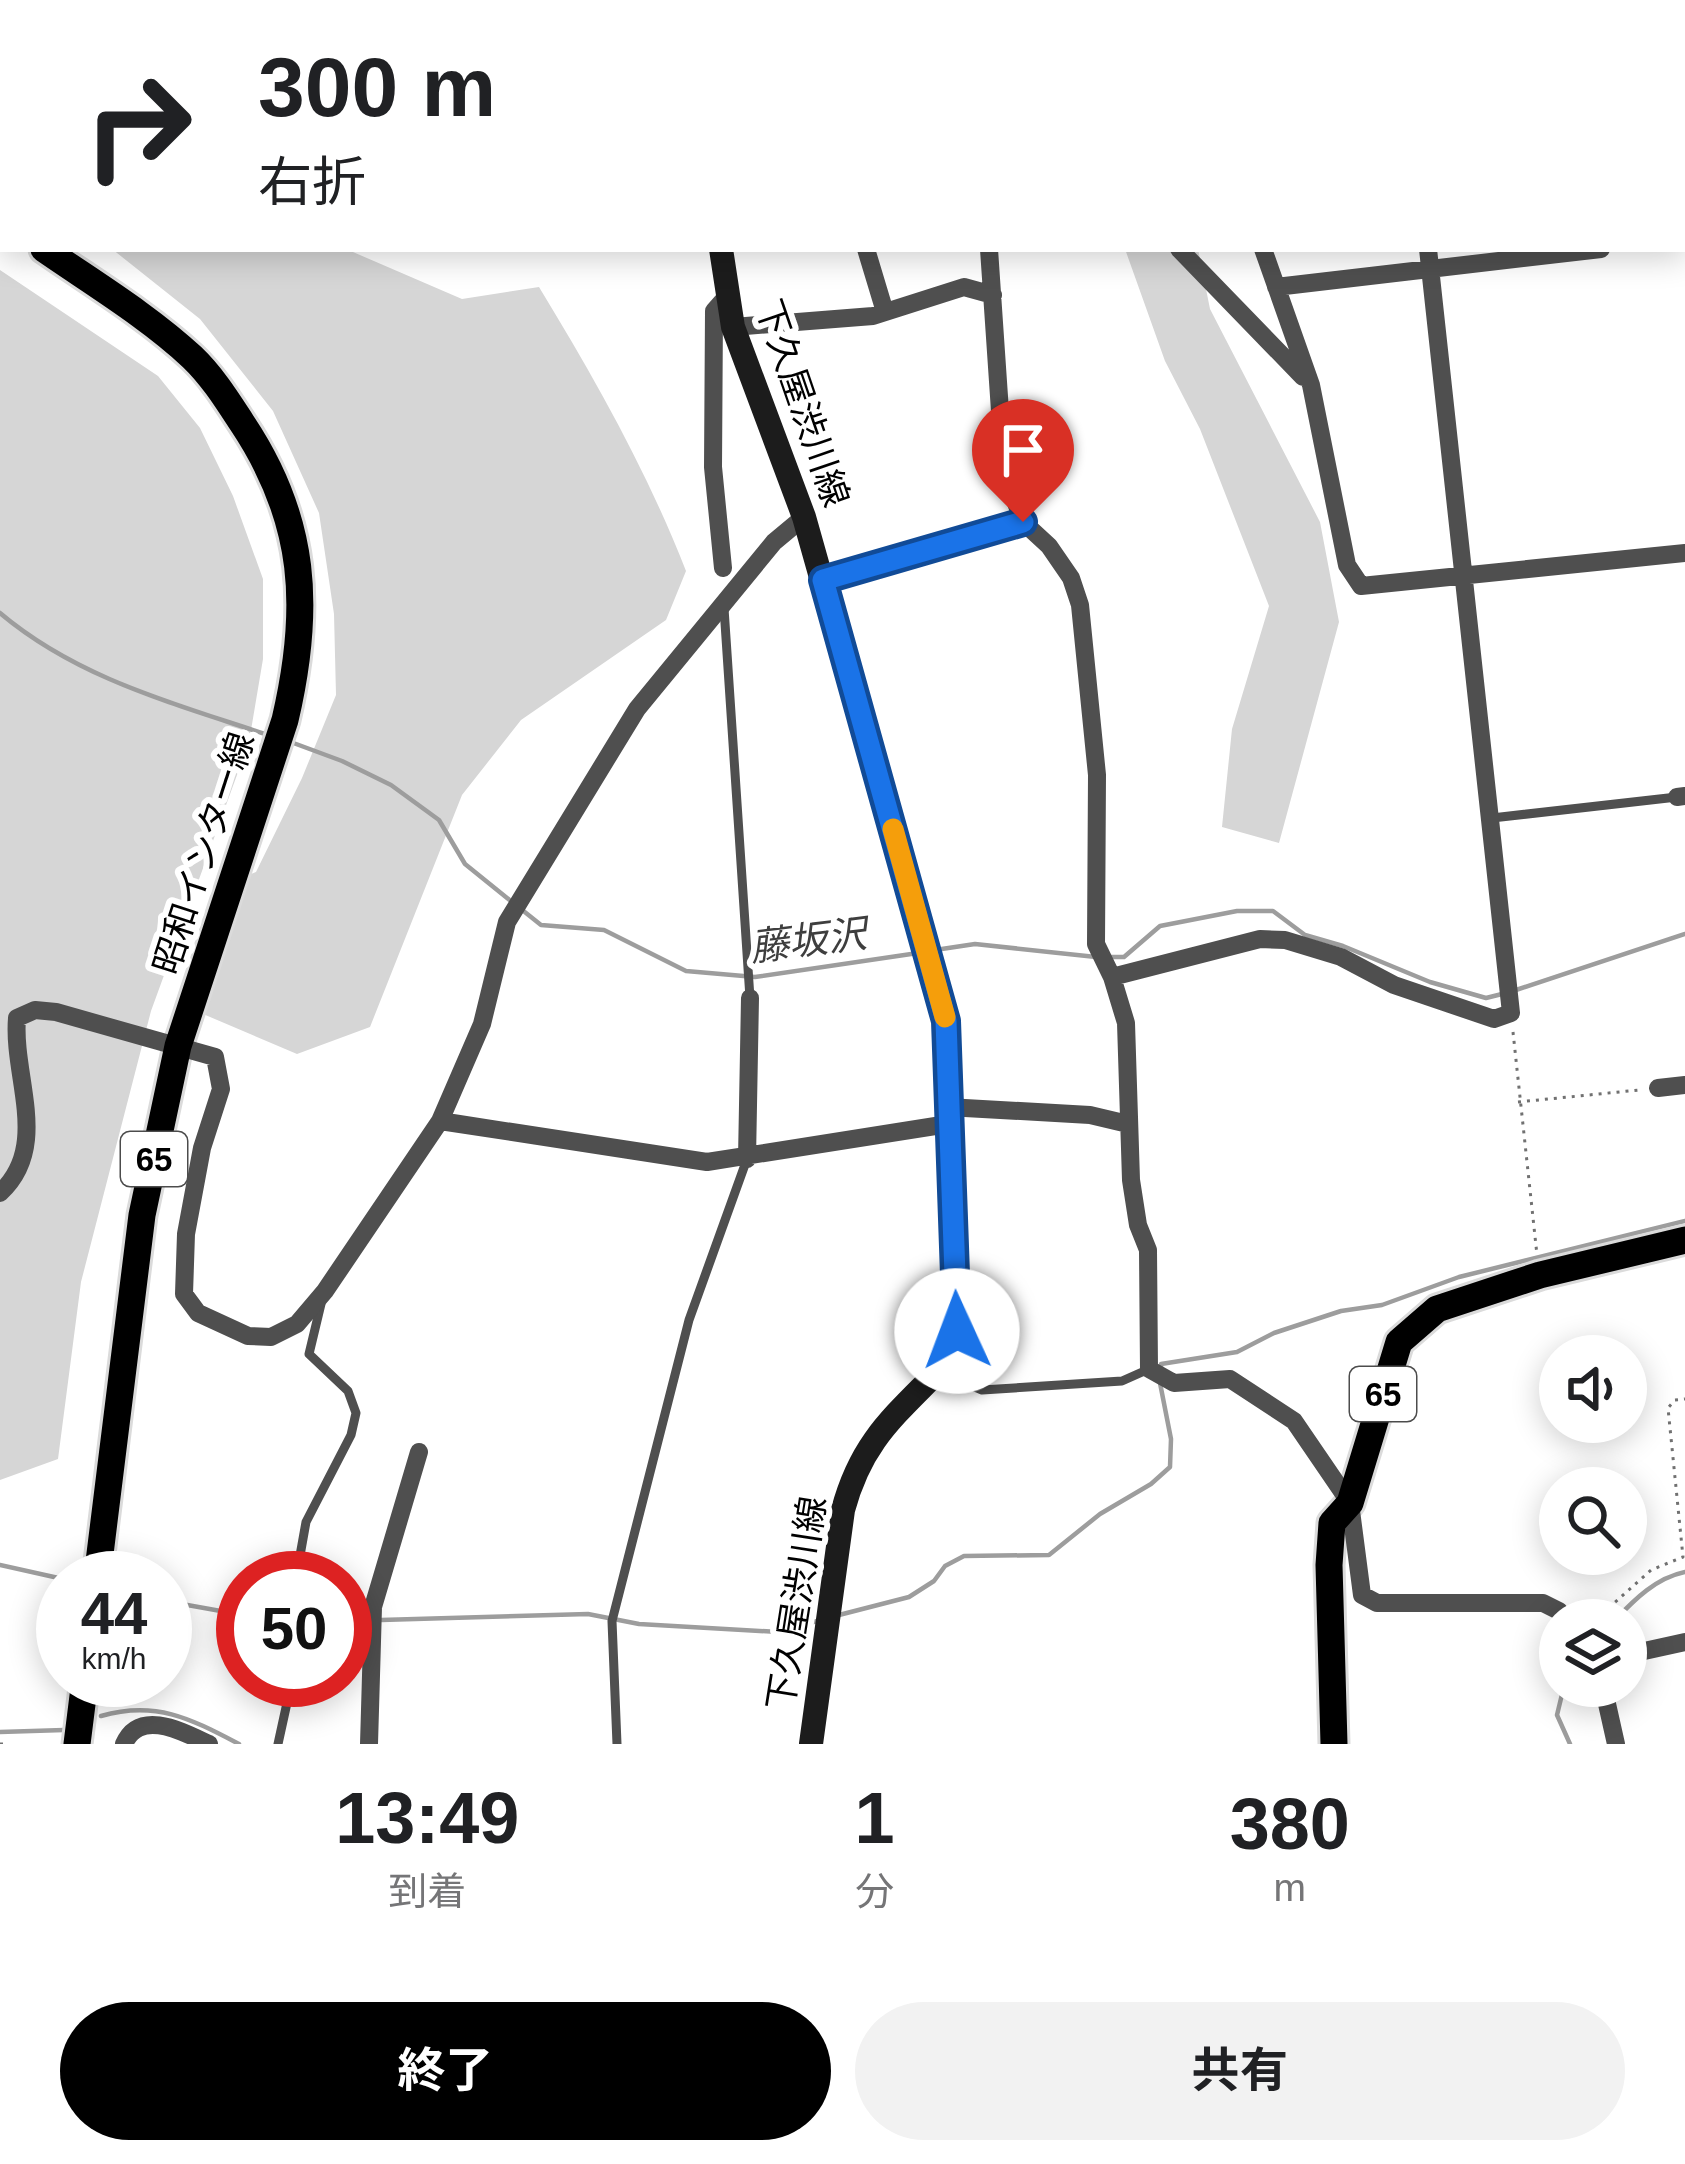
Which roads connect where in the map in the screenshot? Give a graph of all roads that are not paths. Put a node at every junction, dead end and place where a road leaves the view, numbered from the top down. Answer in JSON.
{"nodes":[{"id":1,"x":48,"y":252,"type":"edge"},
{"id":2,"x":722,"y":252,"type":"edge"},
{"id":3,"x":867,"y":252,"type":"edge"},
{"id":4,"x":989,"y":252,"type":"edge"},
{"id":5,"x":1182,"y":252,"type":"edge"},
{"id":6,"x":1264,"y":252,"type":"edge"},
{"id":7,"x":1549,"y":252,"type":"edge"},
{"id":8,"x":1429,"y":259,"type":"edge"},
{"id":9,"x":1276,"y":287,"type":"junction"},
{"id":10,"x":729,"y":294,"type":"junction"},
{"id":11,"x":993,"y":295,"type":"junction"},
{"id":12,"x":885,"y":312,"type":"junction"},
{"id":13,"x":733,"y":327,"type":"junction"},
{"id":14,"x":1310,"y":385,"type":"junction"},
{"id":15,"x":804,"y":517,"type":"junction"},
{"id":16,"x":1023,"y":522,"type":"junction"},
{"id":17,"x":1685,"y":553,"type":"edge"},
{"id":18,"x":723,"y":568,"type":"dead end"},
{"id":19,"x":1466,"y":578,"type":"junction"},
{"id":20,"x":823,"y":580,"type":"junction"},
{"id":21,"x":724,"y":603,"type":"junction"},
{"id":22,"x":1681,"y":796,"type":"edge"},
{"id":23,"x":1488,"y":818,"type":"junction"},
{"id":24,"x":1112,"y":977,"type":"junction"},
{"id":25,"x":750,"y":998,"type":"joint"},
{"id":26,"x":178,"y":1046,"type":"junction"},
{"id":27,"x":1685,"y":1085,"type":"edge"},
{"id":28,"x":1658,"y":1088,"type":"road end"},
{"id":29,"x":948,"y":1116,"type":"junction"},
{"id":30,"x":440,"y":1120,"type":"junction"},
{"id":31,"x":1128,"y":1124,"type":"junction"},
{"id":32,"x":747,"y":1159,"type":"junction"},
{"id":33,"x":0,"y":1193,"type":"edge"},
{"id":34,"x":1685,"y":1240,"type":"edge"},
{"id":35,"x":325,"y":1291,"type":"junction"},
{"id":36,"x":945,"y":1364,"type":"junction"},
{"id":37,"x":1149,"y":1370,"type":"junction"},
{"id":38,"x":419,"y":1452,"type":"dead end"},
{"id":39,"x":1349,"y":1503,"type":"junction"},
{"id":40,"x":101,"y":1551,"type":"edge"},
{"id":41,"x":301,"y":1551,"type":"edge"},
{"id":42,"x":1539,"y":1603,"type":"edge"},
{"id":43,"x":1685,"y":1642,"type":"edge"},
{"id":44,"x":1647,"y":1650,"type":"edge"},
{"id":45,"x":82,"y":1707,"type":"edge"},
{"id":46,"x":286,"y":1707,"type":"edge"},
{"id":47,"x":1608,"y":1707,"type":"edge"},
{"id":48,"x":77,"y":1744,"type":"edge"},
{"id":49,"x":124,"y":1744,"type":"edge"},
{"id":50,"x":209,"y":1744,"type":"edge"},
{"id":51,"x":278,"y":1744,"type":"edge"},
{"id":52,"x":369,"y":1744,"type":"edge"},
{"id":53,"x":616,"y":1744,"type":"edge"},
{"id":54,"x":811,"y":1744,"type":"edge"},
{"id":55,"x":1334,"y":1744,"type":"edge"},
{"id":56,"x":1616,"y":1744,"type":"edge"}],
"edges":[{"from":1,"to":26,"type":"main road","name":"昭和インター線","number":"65"},
{"from":2,"to":10,"type":"main road","name":"下久屋渋川線"},
{"from":3,"to":12,"type":"street"},
{"from":4,"to":11,"type":"street"},
{"from":5,"to":14,"type":"street"},
{"from":6,"to":9,"type":"street"},
{"from":7,"to":8,"type":"street"},
{"from":8,"to":9,"type":"street"},
{"from":8,"to":19,"type":"street"},
{"from":9,"to":14,"type":"street"},
{"from":10,"to":13,"type":"main road","name":"下久屋渋川線"},
{"from":10,"to":18,"type":"street"},
{"from":11,"to":12,"type":"street"},
{"from":11,"to":16,"type":"street"},
{"from":12,"to":13,"type":"street"},
{"from":13,"to":15,"type":"main road","name":"下久屋渋川線"},
{"from":14,"to":19,"type":"street"},
{"from":15,"to":20,"type":"main road","name":"下久屋渋川線"},
{"from":15,"to":21,"type":"street"},
{"from":16,"to":20,"type":"street"},
{"from":16,"to":24,"type":"street"},
{"from":17,"to":19,"type":"street"},
{"from":19,"to":23,"type":"street"},
{"from":20,"to":29,"type":"main road","name":"下久屋渋川線"},
{"from":21,"to":25,"type":"lane"},
{"from":21,"to":30,"type":"street"},
{"from":22,"to":23,"type":"lane"},
{"from":23,"to":24,"type":"street"},
{"from":24,"to":31,"type":"street"},
{"from":25,"to":32,"type":"street"},
{"from":26,"to":33,"type":"street"},
{"from":26,"to":35,"type":"street"},
{"from":26,"to":40,"type":"main road","name":"昭和インター線","number":"65"},
{"from":27,"to":28,"type":"street"},
{"from":29,"to":31,"type":"street"},
{"from":29,"to":32,"type":"street"},
{"from":29,"to":36,"type":"main road","name":"下久屋渋川線"},
{"from":30,"to":32,"type":"street"},
{"from":30,"to":35,"type":"street"},
{"from":31,"to":37,"type":"street"},
{"from":32,"to":53,"type":"lane"},
{"from":34,"to":39,"type":"main road","number":"65"},
{"from":35,"to":41,"type":"lane"},
{"from":36,"to":37,"type":"lane"},
{"from":36,"to":54,"type":"main road","name":"下久屋渋川線"},
{"from":37,"to":39,"type":"street"},
{"from":38,"to":52,"type":"street"},
{"from":39,"to":42,"type":"street"},
{"from":39,"to":55,"type":"main road","number":"65"},
{"from":43,"to":44,"type":"street"},
{"from":45,"to":48,"type":"main road"},
{"from":46,"to":51,"type":"lane"},
{"from":47,"to":56,"type":"street"},
{"from":49,"to":50,"type":"street"}]}
